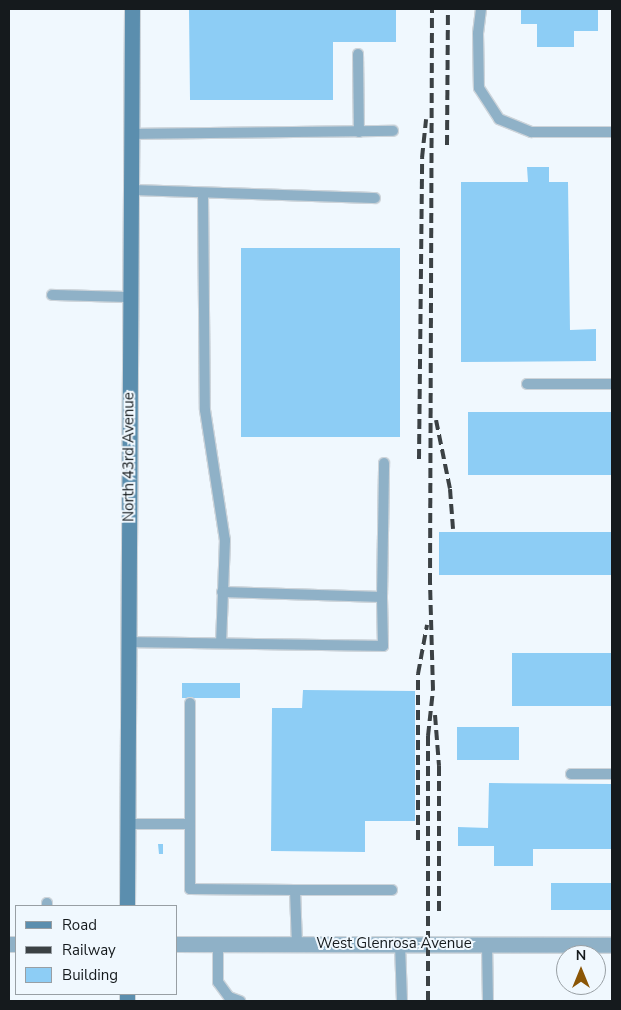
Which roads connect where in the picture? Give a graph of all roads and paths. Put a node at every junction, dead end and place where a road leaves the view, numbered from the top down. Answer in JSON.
{"nodes":[{"id":1,"x":132,"y":9,"type":"edge"},
{"id":2,"x":481,"y":9,"type":"edge"},
{"id":3,"x":358,"y":54,"type":"dead end"},
{"id":4,"x":393,"y":131,"type":"dead end"},
{"id":5,"x":359,"y":132,"type":"junction"},
{"id":6,"x":612,"y":132,"type":"edge"},
{"id":7,"x":131,"y":134,"type":"junction"},
{"id":8,"x":130,"y":190,"type":"junction"},
{"id":9,"x":203,"y":194,"type":"junction"},
{"id":10,"x":375,"y":198,"type":"dead end"},
{"id":11,"x":52,"y":295,"type":"dead end"},
{"id":12,"x":130,"y":298,"type":"junction"},
{"id":13,"x":527,"y":384,"type":"dead end"},
{"id":14,"x":612,"y":384,"type":"edge"},
{"id":15,"x":384,"y":463,"type":"dead end"},
{"id":16,"x":222,"y":592,"type":"junction"},
{"id":17,"x":382,"y":597,"type":"junction"},
{"id":18,"x":129,"y":642,"type":"junction"},
{"id":19,"x":221,"y":643,"type":"junction"},
{"id":20,"x":190,"y":704,"type":"dead end"},
{"id":21,"x":571,"y":774,"type":"dead end"},
{"id":22,"x":612,"y":774,"type":"edge"},
{"id":23,"x":128,"y":824,"type":"junction"},
{"id":24,"x":190,"y":824,"type":"junction"},
{"id":25,"x":295,"y":890,"type":"junction"},
{"id":26,"x":392,"y":890,"type":"dead end"},
{"id":27,"x":127,"y":905,"type":"edge"},
{"id":28,"x":178,"y":944,"type":"edge"},
{"id":29,"x":218,"y":944,"type":"junction"},
{"id":30,"x":297,"y":944,"type":"junction"},
{"id":31,"x":400,"y":944,"type":"junction"},
{"id":32,"x":487,"y":944,"type":"junction"},
{"id":33,"x":612,"y":945,"type":"edge"},
{"id":34,"x":240,"y":1001,"type":"edge"},
{"id":35,"x":402,"y":1001,"type":"edge"},
{"id":36,"x":488,"y":1001,"type":"edge"}],
"edges":[{"from":1,"to":7,"type":"main road","name":"North 43rd Avenue"},
{"from":2,"to":6,"type":"lane"},
{"from":3,"to":5,"type":"lane"},
{"from":4,"to":5,"type":"lane"},
{"from":5,"to":7,"type":"lane"},
{"from":7,"to":8,"type":"main road","name":"North 43rd Avenue"},
{"from":8,"to":9,"type":"lane"},
{"from":8,"to":12,"type":"main road","name":"North 43rd Avenue"},
{"from":9,"to":10,"type":"lane"},
{"from":9,"to":16,"type":"lane"},
{"from":11,"to":12,"type":"lane"},
{"from":12,"to":18,"type":"main road","name":"North 43rd Avenue"},
{"from":13,"to":14,"type":"lane"},
{"from":15,"to":17,"type":"lane"},
{"from":16,"to":17,"type":"lane"},
{"from":16,"to":19,"type":"lane"},
{"from":17,"to":19,"type":"lane"},
{"from":18,"to":19,"type":"lane"},
{"from":18,"to":23,"type":"main road","name":"North 43rd Avenue"},
{"from":20,"to":24,"type":"lane"},
{"from":21,"to":22,"type":"lane"},
{"from":23,"to":24,"type":"lane"},
{"from":23,"to":27,"type":"main road","name":"North 43rd Avenue"},
{"from":24,"to":25,"type":"lane"},
{"from":25,"to":26,"type":"lane"},
{"from":25,"to":30,"type":"lane"},
{"from":28,"to":29,"type":"street","name":"West Glenrosa Avenue"},
{"from":29,"to":30,"type":"street","name":"West Glenrosa Avenue"},
{"from":29,"to":34,"type":"lane"},
{"from":30,"to":31,"type":"street","name":"West Glenrosa Avenue"},
{"from":31,"to":32,"type":"street","name":"West Glenrosa Avenue"},
{"from":31,"to":35,"type":"lane"},
{"from":32,"to":33,"type":"street","name":"West Glenrosa Avenue"},
{"from":32,"to":36,"type":"lane"}]}
